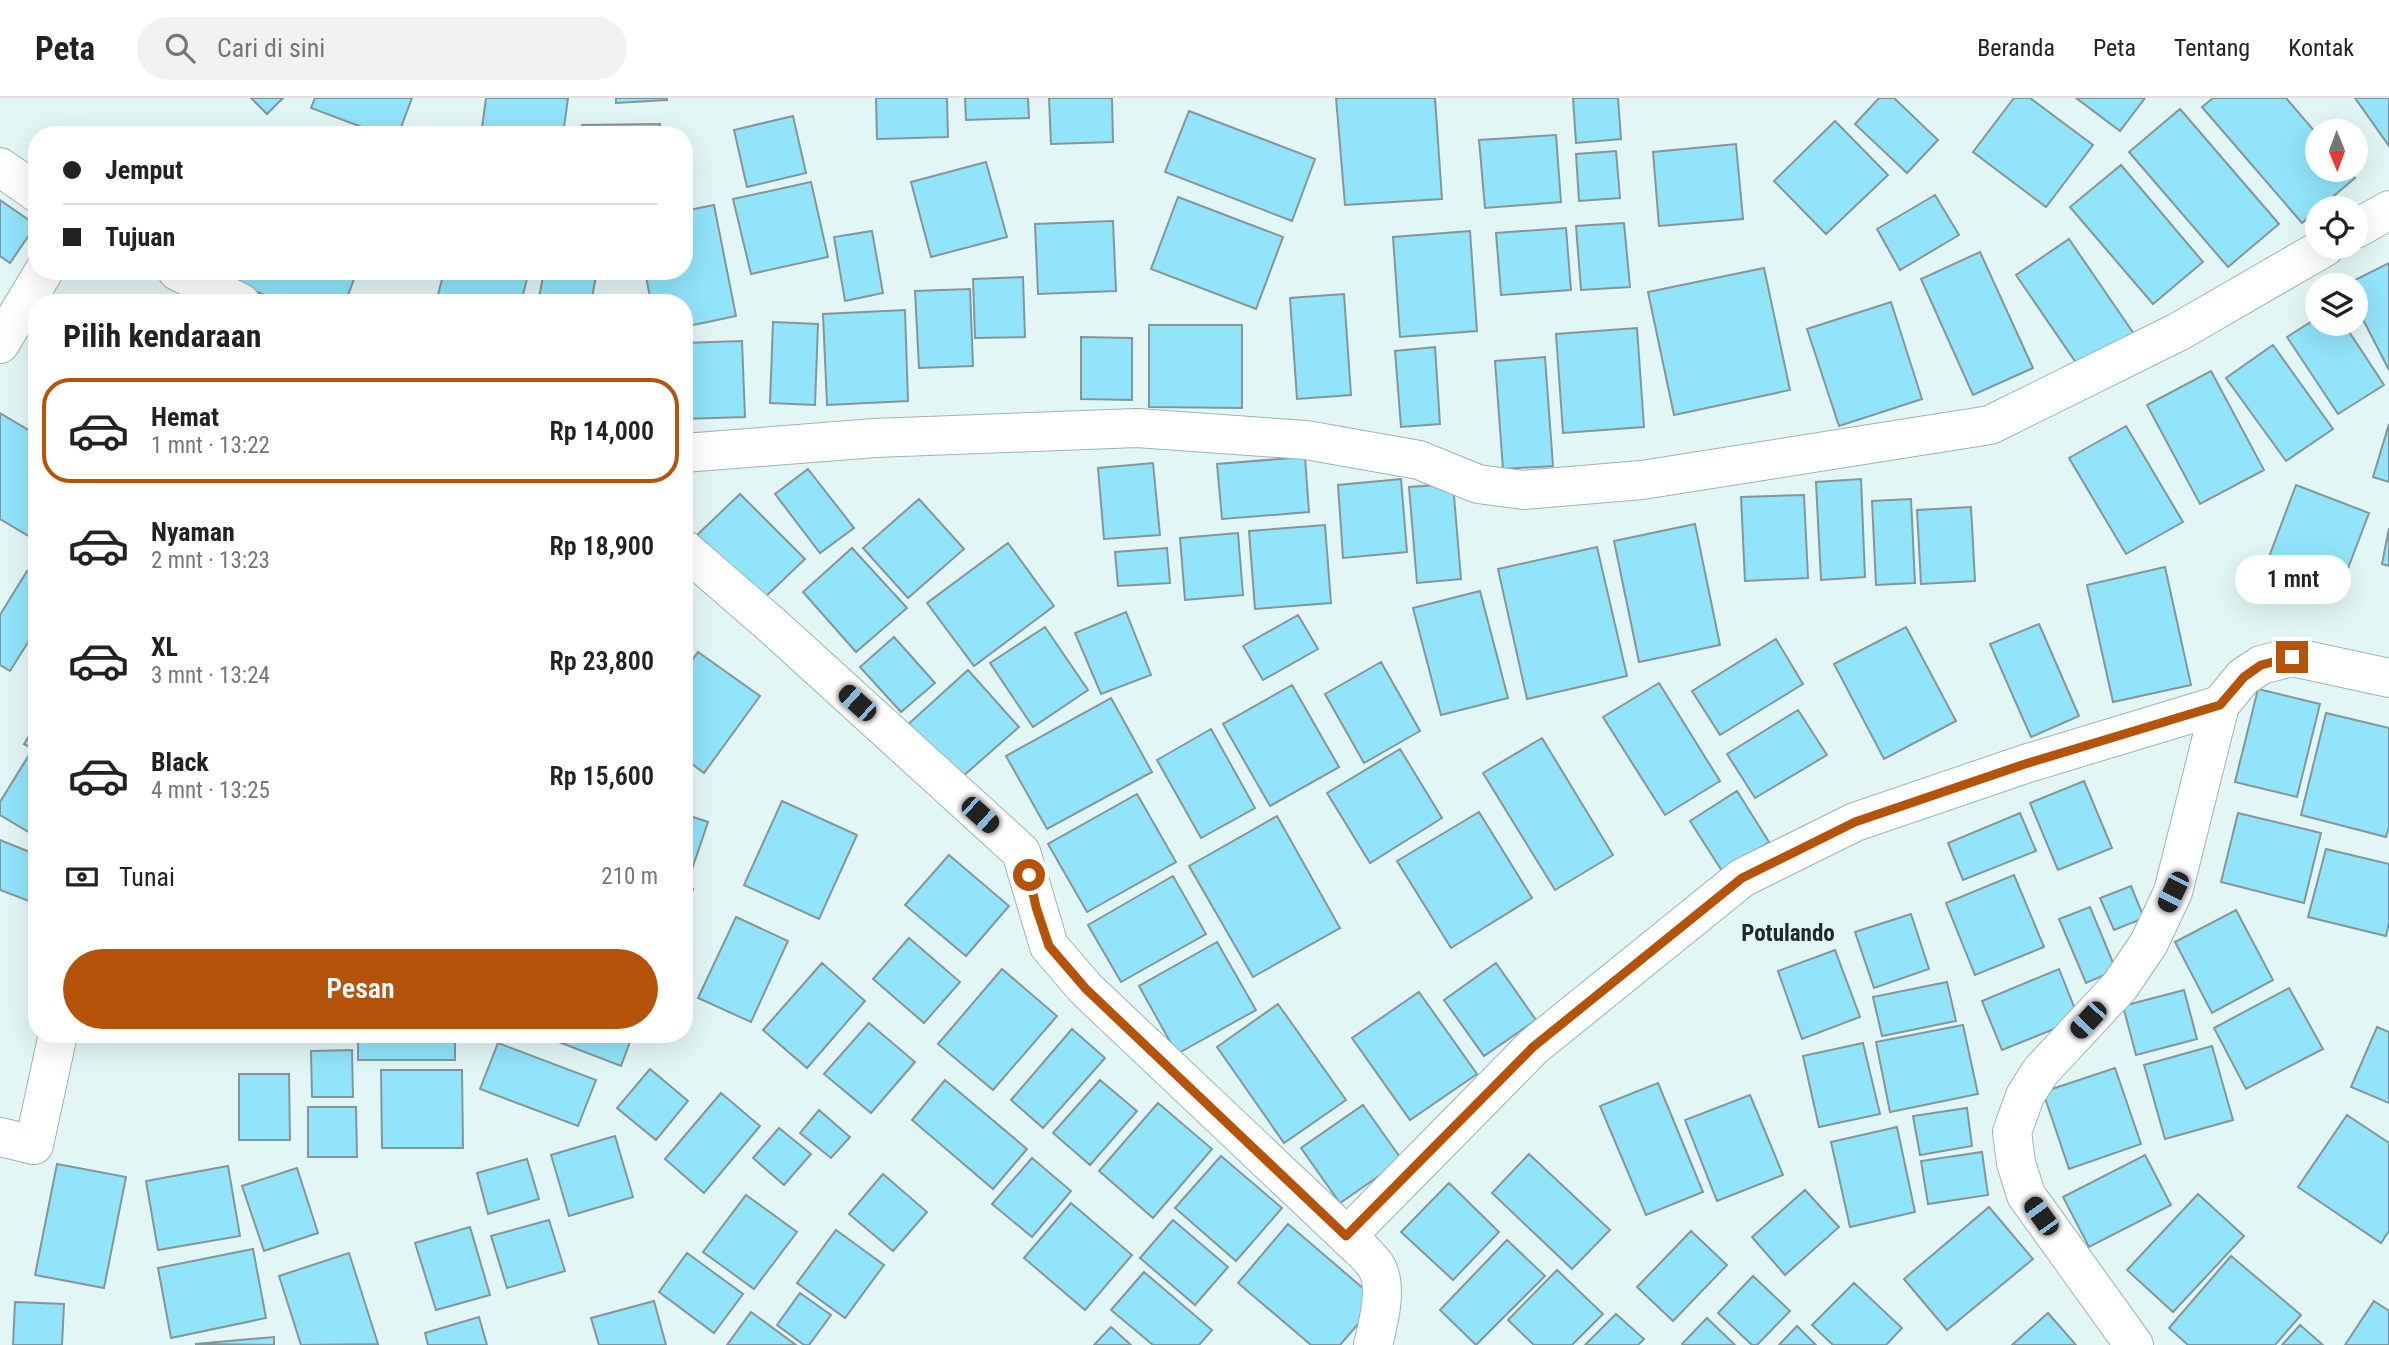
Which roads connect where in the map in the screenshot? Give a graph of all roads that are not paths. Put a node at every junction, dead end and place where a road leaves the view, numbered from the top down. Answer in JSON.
{"nodes":[{"id":1,"x":0,"y":167,"type":"edge"},
{"id":2,"x":28,"y":187,"type":"edge"},
{"id":3,"x":2389,"y":210,"type":"edge"},
{"id":4,"x":2368,"y":222,"type":"edge"},
{"id":5,"x":2305,"y":259,"type":"edge"},
{"id":6,"x":195,"y":280,"type":"edge"},
{"id":7,"x":223,"y":294,"type":"edge"},
{"id":8,"x":28,"y":298,"type":"edge"},
{"id":9,"x":0,"y":344,"type":"edge"},
{"id":10,"x":693,"y":452,"type":"edge"},
{"id":11,"x":693,"y":557,"type":"edge"},
{"id":12,"x":2389,"y":678,"type":"edge"},
{"id":13,"x":2220,"y":705,"type":"junction"},
{"id":14,"x":56,"y":1043,"type":"edge"},
{"id":15,"x":0,"y":1137,"type":"edge"},
{"id":16,"x":1346,"y":1236,"type":"junction"},
{"id":17,"x":1373,"y":1345,"type":"edge"},
{"id":18,"x":2134,"y":1345,"type":"edge"}],
"edges":[{"from":1,"to":2,"type":"street"},
{"from":3,"to":4,"type":"street"},
{"from":5,"to":10,"type":"street"},
{"from":6,"to":7,"type":"street"},
{"from":8,"to":9,"type":"street"},
{"from":11,"to":16,"type":"street"},
{"from":12,"to":13,"type":"street"},
{"from":13,"to":16,"type":"street"},
{"from":13,"to":18,"type":"street"},
{"from":14,"to":15,"type":"street"},
{"from":16,"to":17,"type":"street"}]}
